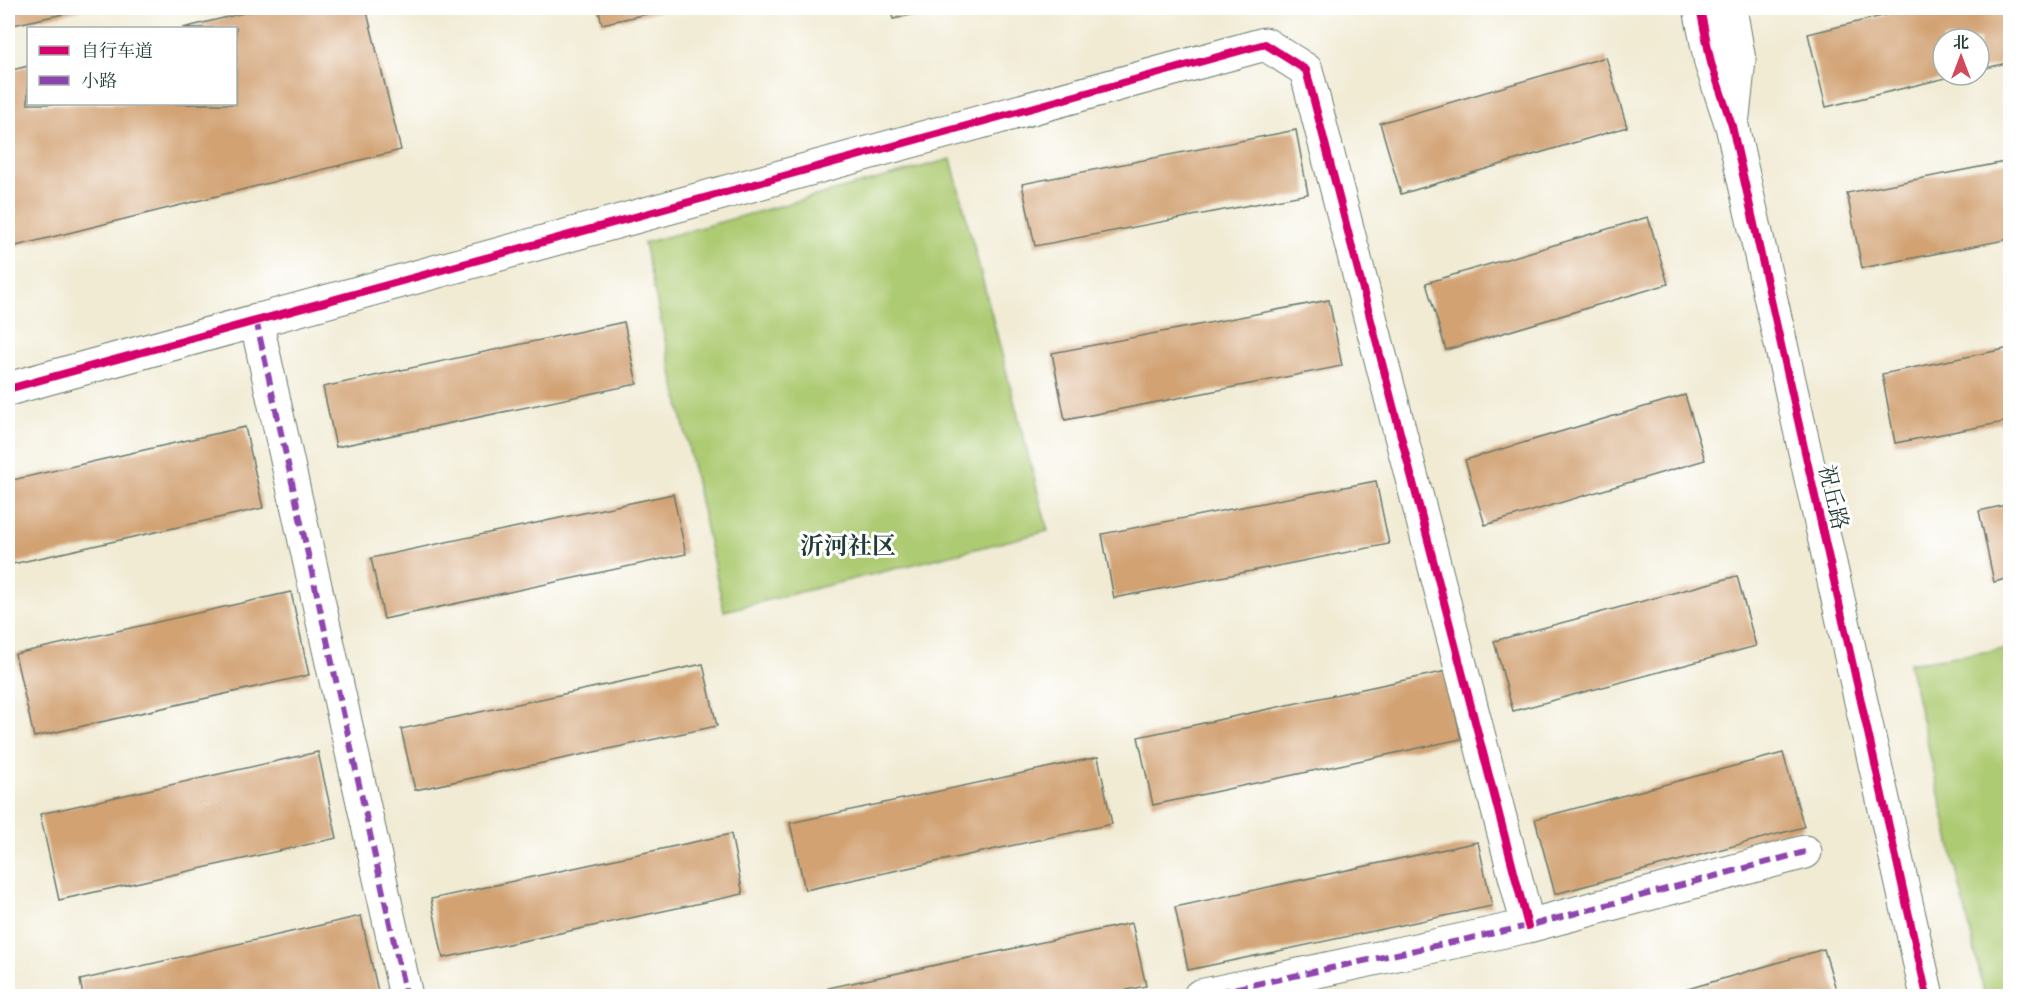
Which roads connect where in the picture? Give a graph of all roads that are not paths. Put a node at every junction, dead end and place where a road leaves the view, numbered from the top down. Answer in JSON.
{"nodes":[{"id":1,"x":1700,"y":8,"type":"edge"},
{"id":2,"x":1730,"y":8,"type":"edge"},
{"id":3,"x":1732,"y":126,"type":"junction"},
{"id":4,"x":256,"y":320,"type":"junction"},
{"id":5,"x":8,"y":388,"type":"edge"},
{"id":6,"x":1805,"y":852,"type":"dead end"},
{"id":7,"x":1528,"y":926,"type":"junction"},
{"id":8,"x":406,"y":996,"type":"edge"},
{"id":9,"x":1200,"y":996,"type":"edge"},
{"id":10,"x":1927,"y":996,"type":"edge"}],
"edges":[{"from":1,"to":3,"type":"street","name":"祝丘路"},
{"from":2,"to":3,"type":"street","name":"祝丘路"},
{"from":3,"to":10,"type":"street","name":"祝丘路"},
{"from":4,"to":5,"type":"street"},
{"from":4,"to":7,"type":"street"},
{"from":4,"to":8,"type":"street"},
{"from":6,"to":7,"type":"street"},
{"from":7,"to":9,"type":"street"}]}
